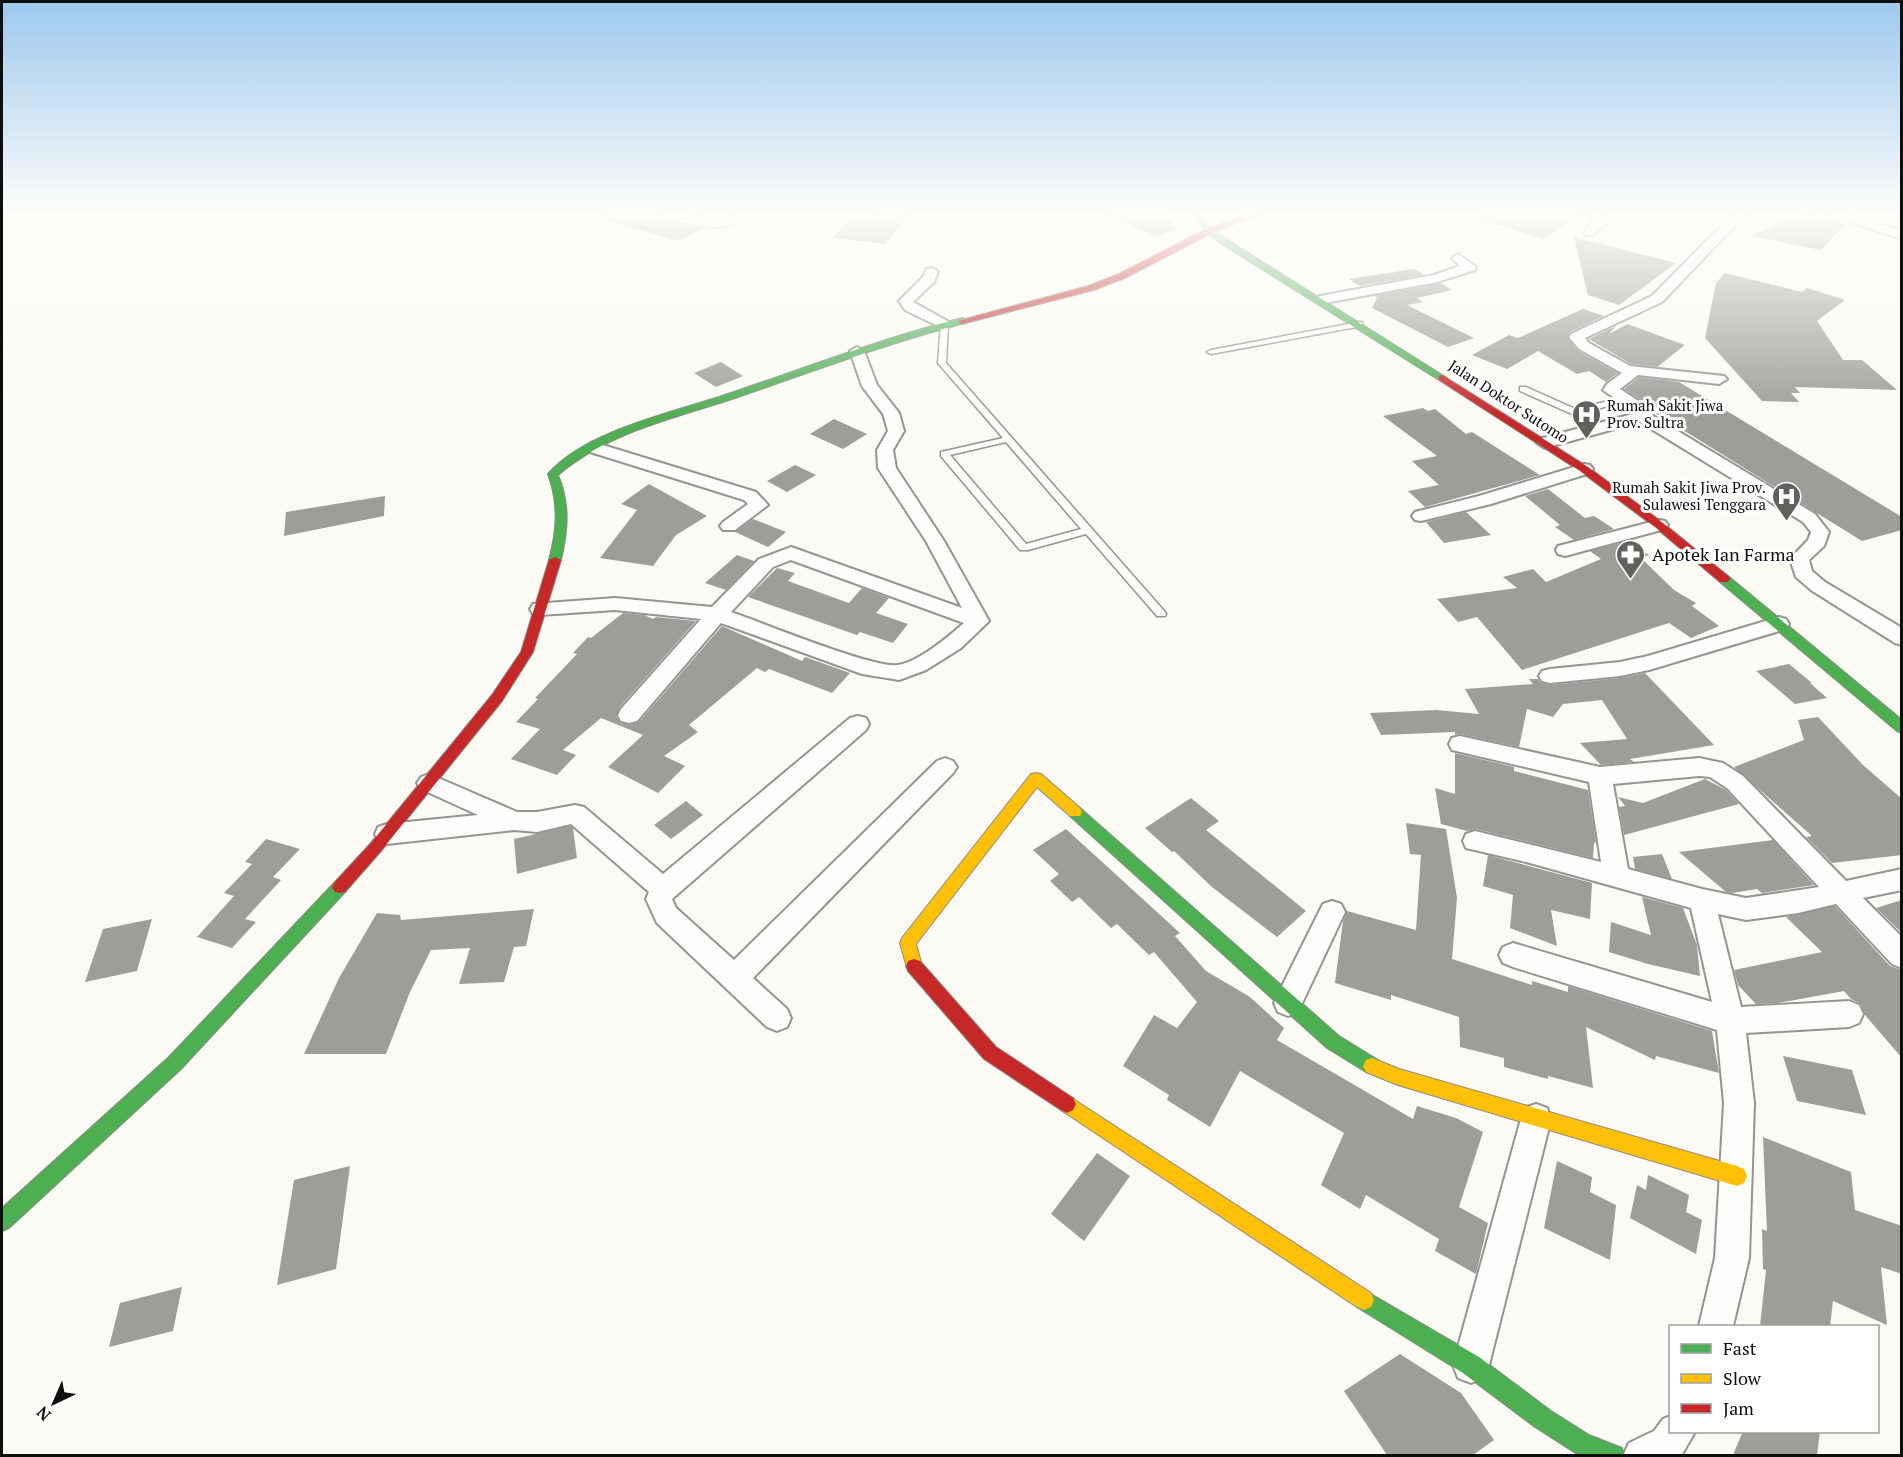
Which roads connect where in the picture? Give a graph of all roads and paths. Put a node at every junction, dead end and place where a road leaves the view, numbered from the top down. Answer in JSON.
{"nodes":[{"id":1,"x":926,"y":282,"type":"edge"},
{"id":2,"x":1107,"y":282,"type":"edge"},
{"id":3,"x":1291,"y":282,"type":"edge"},
{"id":4,"x":1416,"y":282,"type":"edge"},
{"id":5,"x":1674,"y":282,"type":"edge"},
{"id":6,"x":1320,"y":300,"type":"junction"},
{"id":7,"x":1359,"y":324,"type":"junction"},
{"id":8,"x":944,"y":325,"type":"junction"},
{"id":9,"x":857,"y":351,"type":"junction"},
{"id":10,"x":1211,"y":352,"type":"dead end"},
{"id":11,"x":1629,"y":370,"type":"junction"},
{"id":12,"x":1719,"y":379,"type":"dead end"},
{"id":13,"x":1523,"y":389,"type":"dead end"},
{"id":14,"x":1623,"y":400,"type":"junction"},
{"id":15,"x":1644,"y":417,"type":"junction"},
{"id":16,"x":1009,"y":440,"type":"junction"},
{"id":17,"x":1545,"y":442,"type":"junction"},
{"id":18,"x":593,"y":447,"type":"junction"},
{"id":19,"x":1584,"y":470,"type":"junction"},
{"id":20,"x":1421,"y":516,"type":"dead end"},
{"id":21,"x":1659,"y":525,"type":"junction"},
{"id":22,"x":729,"y":526,"type":"dead end"},
{"id":23,"x":1088,"y":530,"type":"junction"},
{"id":24,"x":1565,"y":550,"type":"dead end"},
{"id":25,"x":540,"y":609,"type":"junction"},
{"id":26,"x":717,"y":614,"type":"junction"},
{"id":27,"x":1161,"y":614,"type":"dead end"},
{"id":28,"x":979,"y":621,"type":"junction"},
{"id":29,"x":1779,"y":624,"type":"junction"},
{"id":30,"x":1902,"y":638,"type":"edge"},
{"id":31,"x":1550,"y":676,"type":"dead end"},
{"id":32,"x":629,"y":715,"type":"dead end"},
{"id":33,"x":858,"y":724,"type":"dead end"},
{"id":34,"x":1901,"y":727,"type":"edge"},
{"id":35,"x":1460,"y":744,"type":"dead end"},
{"id":36,"x":945,"y":767,"type":"dead end"},
{"id":37,"x":1600,"y":776,"type":"junction"},
{"id":38,"x":429,"y":783,"type":"junction"},
{"id":39,"x":515,"y":821,"type":"junction"},
{"id":40,"x":387,"y":834,"type":"junction"},
{"id":41,"x":1475,"y":841,"type":"dead end"},
{"id":42,"x":1616,"y":876,"type":"junction"},
{"id":43,"x":1902,"y":879,"type":"edge"},
{"id":44,"x":663,"y":889,"type":"junction"},
{"id":45,"x":1842,"y":891,"type":"junction"},
{"id":46,"x":1702,"y":900,"type":"junction"},
{"id":47,"x":1332,"y":912,"type":"dead end"},
{"id":48,"x":1513,"y":954,"type":"dead end"},
{"id":49,"x":1902,"y":956,"type":"edge"},
{"id":50,"x":734,"y":978,"type":"junction"},
{"id":51,"x":1288,"y":1003,"type":"junction"},
{"id":52,"x":1849,"y":1014,"type":"dead end"},
{"id":53,"x":777,"y":1018,"type":"dead end"},
{"id":54,"x":1730,"y":1021,"type":"junction"},
{"id":55,"x":1536,"y":1119,"type":"junction"},
{"id":56,"x":1737,"y":1176,"type":"junction"},
{"id":57,"x":2,"y":1221,"type":"edge"},
{"id":58,"x":1716,"y":1325,"type":"edge"},
{"id":59,"x":1470,"y":1365,"type":"junction"},
{"id":60,"x":1675,"y":1433,"type":"edge"},
{"id":61,"x":1614,"y":1455,"type":"edge"},
{"id":62,"x":1642,"y":1455,"type":"edge"}],
"edges":[{"from":1,"to":8,"type":"street"},
{"from":2,"to":8,"type":"street"},
{"from":3,"to":6,"type":"street","name":"Jalan Doktor Sutomo"},
{"from":4,"to":6,"type":"street"},
{"from":5,"to":11,"type":"street"},
{"from":6,"to":7,"type":"street","name":"Jalan Doktor Sutomo"},
{"from":7,"to":10,"type":"lane"},
{"from":7,"to":17,"type":"street","name":"Jalan Doktor Sutomo"},
{"from":8,"to":9,"type":"street"},
{"from":8,"to":16,"type":"lane"},
{"from":9,"to":18,"type":"street"},
{"from":9,"to":28,"type":"street"},
{"from":11,"to":12,"type":"street"},
{"from":11,"to":14,"type":"street"},
{"from":13,"to":14,"type":"lane"},
{"from":14,"to":15,"type":"street"},
{"from":15,"to":17,"type":"street"},
{"from":15,"to":30,"type":"street"},
{"from":16,"to":23,"type":"lane"},
{"from":16,"to":23,"type":"lane"},
{"from":17,"to":19,"type":"street","name":"Jalan Doktor Sutomo"},
{"from":18,"to":22,"type":"street"},
{"from":18,"to":25,"type":"street"},
{"from":19,"to":20,"type":"street"},
{"from":19,"to":21,"type":"street","name":"Jalan Doktor Sutomo"},
{"from":21,"to":24,"type":"street"},
{"from":21,"to":29,"type":"street","name":"Jalan Doktor Sutomo"},
{"from":23,"to":27,"type":"lane"},
{"from":25,"to":26,"type":"street"},
{"from":25,"to":38,"type":"street"},
{"from":26,"to":28,"type":"street"},
{"from":26,"to":28,"type":"street"},
{"from":26,"to":32,"type":"street"},
{"from":29,"to":31,"type":"street"},
{"from":29,"to":34,"type":"street","name":"Jalan Doktor Sutomo"},
{"from":33,"to":44,"type":"street"},
{"from":35,"to":37,"type":"street"},
{"from":36,"to":50,"type":"street"},
{"from":37,"to":42,"type":"street"},
{"from":37,"to":45,"type":"street"},
{"from":38,"to":39,"type":"street"},
{"from":38,"to":40,"type":"street"},
{"from":39,"to":40,"type":"street"},
{"from":39,"to":44,"type":"street"},
{"from":40,"to":57,"type":"street"},
{"from":41,"to":42,"type":"street"},
{"from":42,"to":46,"type":"street"},
{"from":43,"to":45,"type":"street"},
{"from":44,"to":50,"type":"street"},
{"from":45,"to":46,"type":"street"},
{"from":45,"to":49,"type":"street"},
{"from":46,"to":54,"type":"street"},
{"from":47,"to":51,"type":"street"},
{"from":48,"to":54,"type":"street"},
{"from":50,"to":53,"type":"street"},
{"from":51,"to":55,"type":"street"},
{"from":51,"to":59,"type":"street"},
{"from":52,"to":54,"type":"street"},
{"from":54,"to":56,"type":"street"},
{"from":55,"to":56,"type":"street"},
{"from":55,"to":59,"type":"street"},
{"from":56,"to":58,"type":"street"},
{"from":59,"to":61,"type":"street"},
{"from":60,"to":62,"type":"street"}]}
